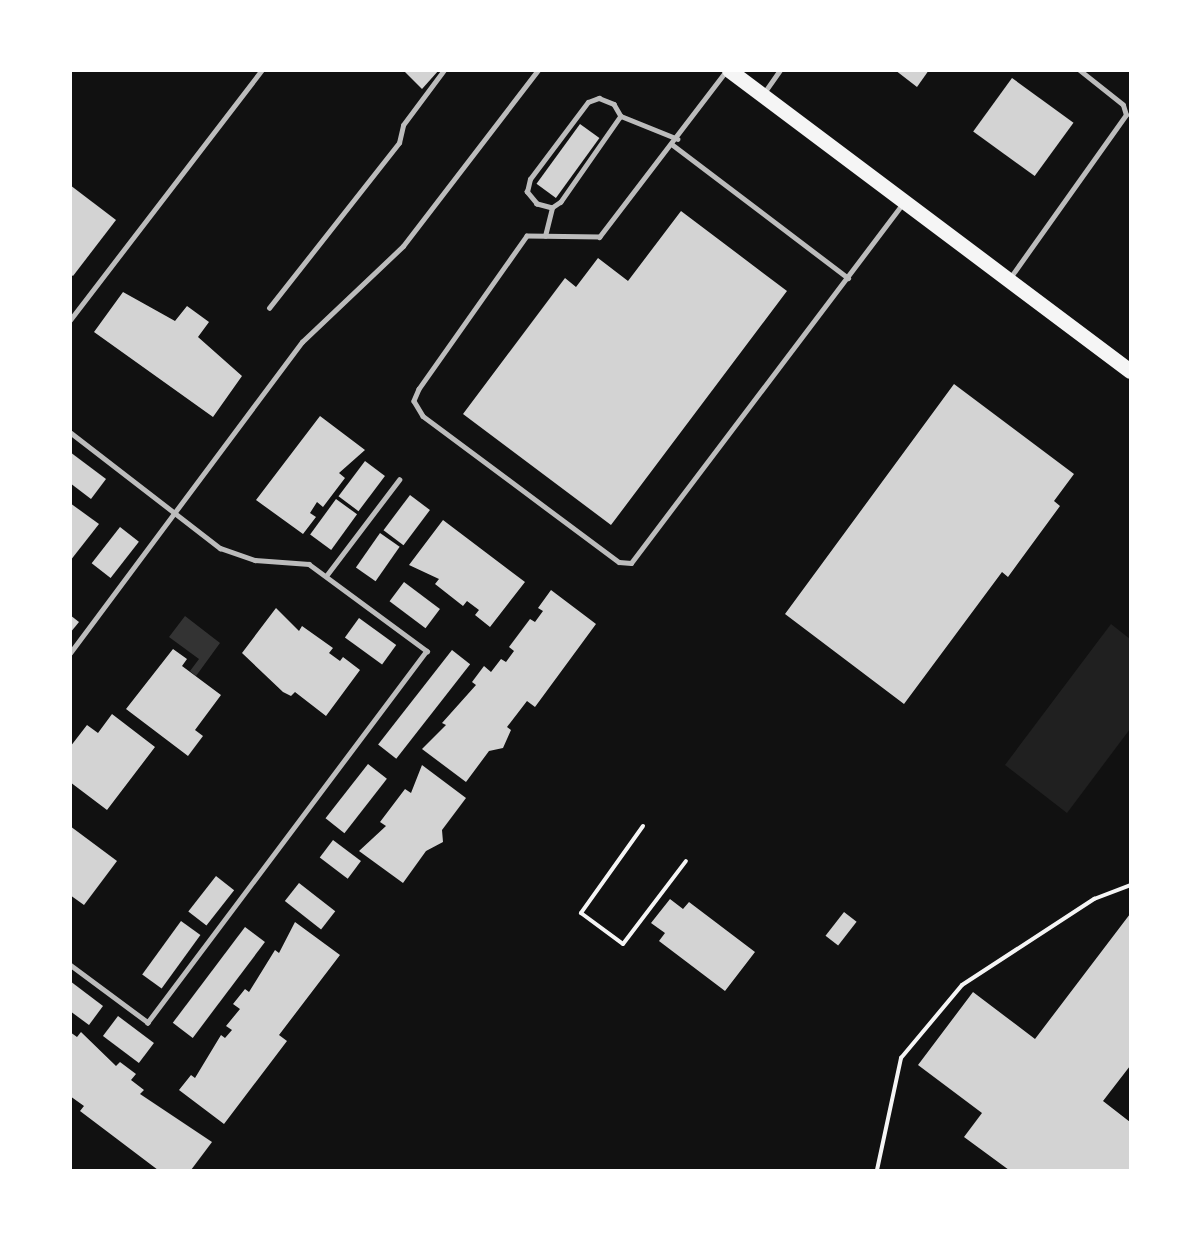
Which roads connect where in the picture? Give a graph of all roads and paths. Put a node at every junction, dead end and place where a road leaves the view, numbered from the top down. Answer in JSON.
{"nodes":[{"id":1,"x":262,"y":70,"type":"edge"},
{"id":2,"x":444,"y":70,"type":"edge"},
{"id":3,"x":538,"y":70,"type":"edge"},
{"id":4,"x":728,"y":70,"type":"edge"},
{"id":5,"x":780,"y":70,"type":"edge"},
{"id":6,"x":1079,"y":70,"type":"edge"},
{"id":7,"x":762,"y":96,"type":"junction"},
{"id":8,"x":621,"y":117,"type":"junction"},
{"id":9,"x":678,"y":138,"type":"junction"},
{"id":10,"x":673,"y":145,"type":"junction"},
{"id":11,"x":904,"y":202,"type":"junction"},
{"id":12,"x":552,"y":208,"type":"junction"},
{"id":13,"x":544,"y":236,"type":"junction"},
{"id":14,"x":848,"y":278,"type":"junction"},
{"id":15,"x":1009,"y":280,"type":"junction"},
{"id":16,"x":268,"y":308,"type":"dead end"},
{"id":17,"x":70,"y":320,"type":"edge"},
{"id":18,"x":1131,"y":371,"type":"edge"},
{"id":19,"x":70,"y":432,"type":"edge"},
{"id":20,"x":399,"y":480,"type":"dead end"},
{"id":21,"x":175,"y":513,"type":"junction"},
{"id":22,"x":326,"y":576,"type":"junction"},
{"id":23,"x":70,"y":653,"type":"edge"},
{"id":24,"x":643,"y":826,"type":"dead end"},
{"id":25,"x":686,"y":861,"type":"dead end"},
{"id":26,"x":1131,"y":885,"type":"edge"},
{"id":27,"x":70,"y":965,"type":"edge"},
{"id":28,"x":877,"y":1170,"type":"edge"}],
"edges":[{"from":1,"to":17,"type":"lane"},
{"from":2,"to":16,"type":"lane"},
{"from":3,"to":21,"type":"lane"},
{"from":4,"to":7,"type":"main road"},
{"from":4,"to":9,"type":"lane"},
{"from":5,"to":7,"type":"lane"},
{"from":6,"to":15,"type":"lane"},
{"from":7,"to":11,"type":"main road"},
{"from":8,"to":9,"type":"lane"},
{"from":8,"to":12,"type":"lane"},
{"from":8,"to":12,"type":"lane"},
{"from":9,"to":10,"type":"lane"},
{"from":10,"to":13,"type":"lane"},
{"from":10,"to":14,"type":"lane"},
{"from":11,"to":14,"type":"lane"},
{"from":11,"to":15,"type":"main road"},
{"from":12,"to":13,"type":"lane"},
{"from":13,"to":14,"type":"lane"},
{"from":15,"to":18,"type":"main road"},
{"from":19,"to":21,"type":"lane"},
{"from":20,"to":22,"type":"lane"},
{"from":21,"to":22,"type":"lane"},
{"from":21,"to":23,"type":"lane"},
{"from":22,"to":27,"type":"lane"},
{"from":24,"to":25,"type":"path"},
{"from":26,"to":28,"type":"path"}]}
